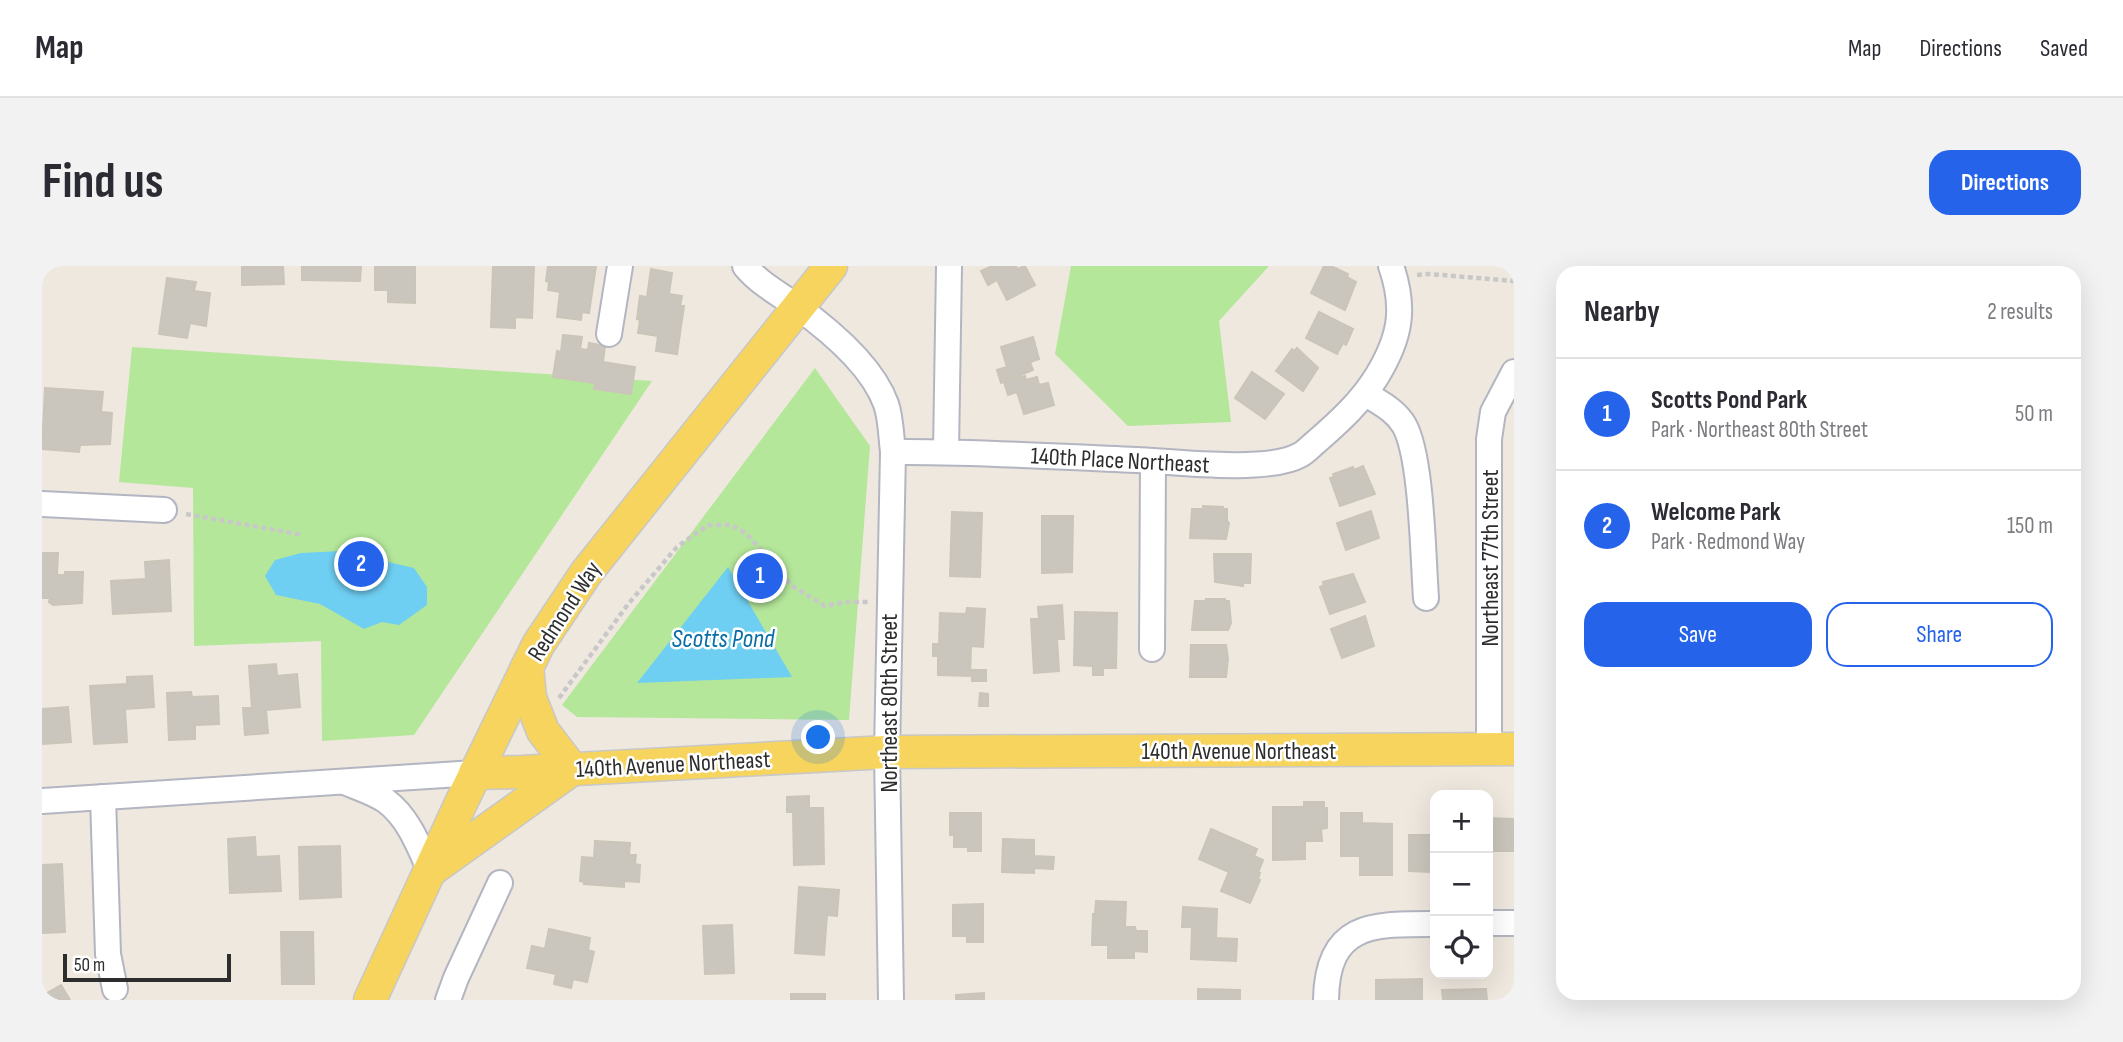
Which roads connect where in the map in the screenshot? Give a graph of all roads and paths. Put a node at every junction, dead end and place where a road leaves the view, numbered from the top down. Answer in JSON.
{"nodes":[{"id":1,"x":620,"y":266,"type":"edge"},
{"id":2,"x":745,"y":266,"type":"edge"},
{"id":3,"x":831,"y":266,"type":"edge"},
{"id":4,"x":949,"y":266,"type":"edge"},
{"id":5,"x":1400,"y":271,"type":"edge"},
{"id":6,"x":1514,"y":281,"type":"edge"},
{"id":7,"x":798,"y":307,"type":"junction"},
{"id":8,"x":609,"y":334,"type":"dead end"},
{"id":9,"x":1514,"y":372,"type":"edge"},
{"id":10,"x":1366,"y":394,"type":"junction"},
{"id":11,"x":946,"y":451,"type":"junction"},
{"id":12,"x":893,"y":452,"type":"junction"},
{"id":13,"x":1153,"y":461,"type":"junction"},
{"id":14,"x":42,"y":504,"type":"edge"},
{"id":15,"x":164,"y":510,"type":"joint"},
{"id":16,"x":303,"y":535,"type":"dead end"},
{"id":17,"x":1502,"y":558,"type":"edge"},
{"id":18,"x":1426,"y":598,"type":"dead end"},
{"id":19,"x":872,"y":602,"type":"dead end"},
{"id":20,"x":1152,"y":649,"type":"dead end"},
{"id":21,"x":527,"y":667,"type":"junction"},
{"id":22,"x":556,"y":701,"type":"dead end"},
{"id":23,"x":1502,"y":749,"type":"edge"},
{"id":24,"x":887,"y":752,"type":"junction"},
{"id":25,"x":572,"y":769,"type":"junction"},
{"id":26,"x":475,"y":773,"type":"junction"},
{"id":27,"x":342,"y":781,"type":"junction"},
{"id":28,"x":103,"y":797,"type":"junction"},
{"id":29,"x":42,"y":801,"type":"edge"},
{"id":30,"x":430,"y":871,"type":"junction"},
{"id":31,"x":500,"y":883,"type":"dead end"},
{"id":32,"x":1493,"y":923,"type":"edge"},
{"id":33,"x":1514,"y":923,"type":"edge"},
{"id":34,"x":1430,"y":924,"type":"edge"},
{"id":35,"x":115,"y":989,"type":"dead end"},
{"id":36,"x":370,"y":1000,"type":"edge"},
{"id":37,"x":449,"y":1000,"type":"edge"},
{"id":38,"x":891,"y":1000,"type":"edge"},
{"id":39,"x":1326,"y":1000,"type":"edge"}],
"edges":[{"from":1,"to":8,"type":"street"},
{"from":2,"to":7,"type":"street"},
{"from":3,"to":7,"type":"main road","name":"Redmond Way"},
{"from":4,"to":11,"type":"street"},
{"from":5,"to":6,"type":"path"},
{"from":5,"to":10,"type":"street","name":"140th Place Northeast"},
{"from":7,"to":12,"type":"street","name":"Northeast 80th Street"},
{"from":7,"to":21,"type":"main road","name":"Redmond Way"},
{"from":9,"to":17,"type":"street","name":"Northeast 77th Street"},
{"from":10,"to":13,"type":"street","name":"140th Place Northeast"},
{"from":10,"to":18,"type":"street"},
{"from":11,"to":12,"type":"street","name":"140th Place Northeast"},
{"from":11,"to":13,"type":"street","name":"140th Place Northeast"},
{"from":12,"to":24,"type":"street","name":"Northeast 80th Street"},
{"from":13,"to":20,"type":"street"},
{"from":14,"to":15,"type":"street"},
{"from":15,"to":16,"type":"path"},
{"from":17,"to":23,"type":"street","name":"Northeast 77th Street"},
{"from":19,"to":22,"type":"path"},
{"from":21,"to":25,"type":"main road"},
{"from":21,"to":26,"type":"main road","name":"Redmond Way"},
{"from":23,"to":24,"type":"main road","name":"140th Avenue Northeast"},
{"from":24,"to":25,"type":"main road","name":"140th Avenue Northeast"},
{"from":24,"to":38,"type":"street","name":"Northeast 80th Street"},
{"from":25,"to":26,"type":"main road","name":"140th Avenue Northeast"},
{"from":25,"to":30,"type":"main road"},
{"from":26,"to":27,"type":"street","name":"140th Avenue Northeast"},
{"from":26,"to":30,"type":"main road","name":"Redmond Way"},
{"from":27,"to":28,"type":"street","name":"140th Avenue Northeast"},
{"from":27,"to":30,"type":"street"},
{"from":28,"to":29,"type":"street","name":"140th Avenue Northeast"},
{"from":28,"to":35,"type":"street"},
{"from":30,"to":36,"type":"main road","name":"Redmond Way"},
{"from":31,"to":37,"type":"street"},
{"from":32,"to":33,"type":"street"},
{"from":34,"to":39,"type":"street"}]}
